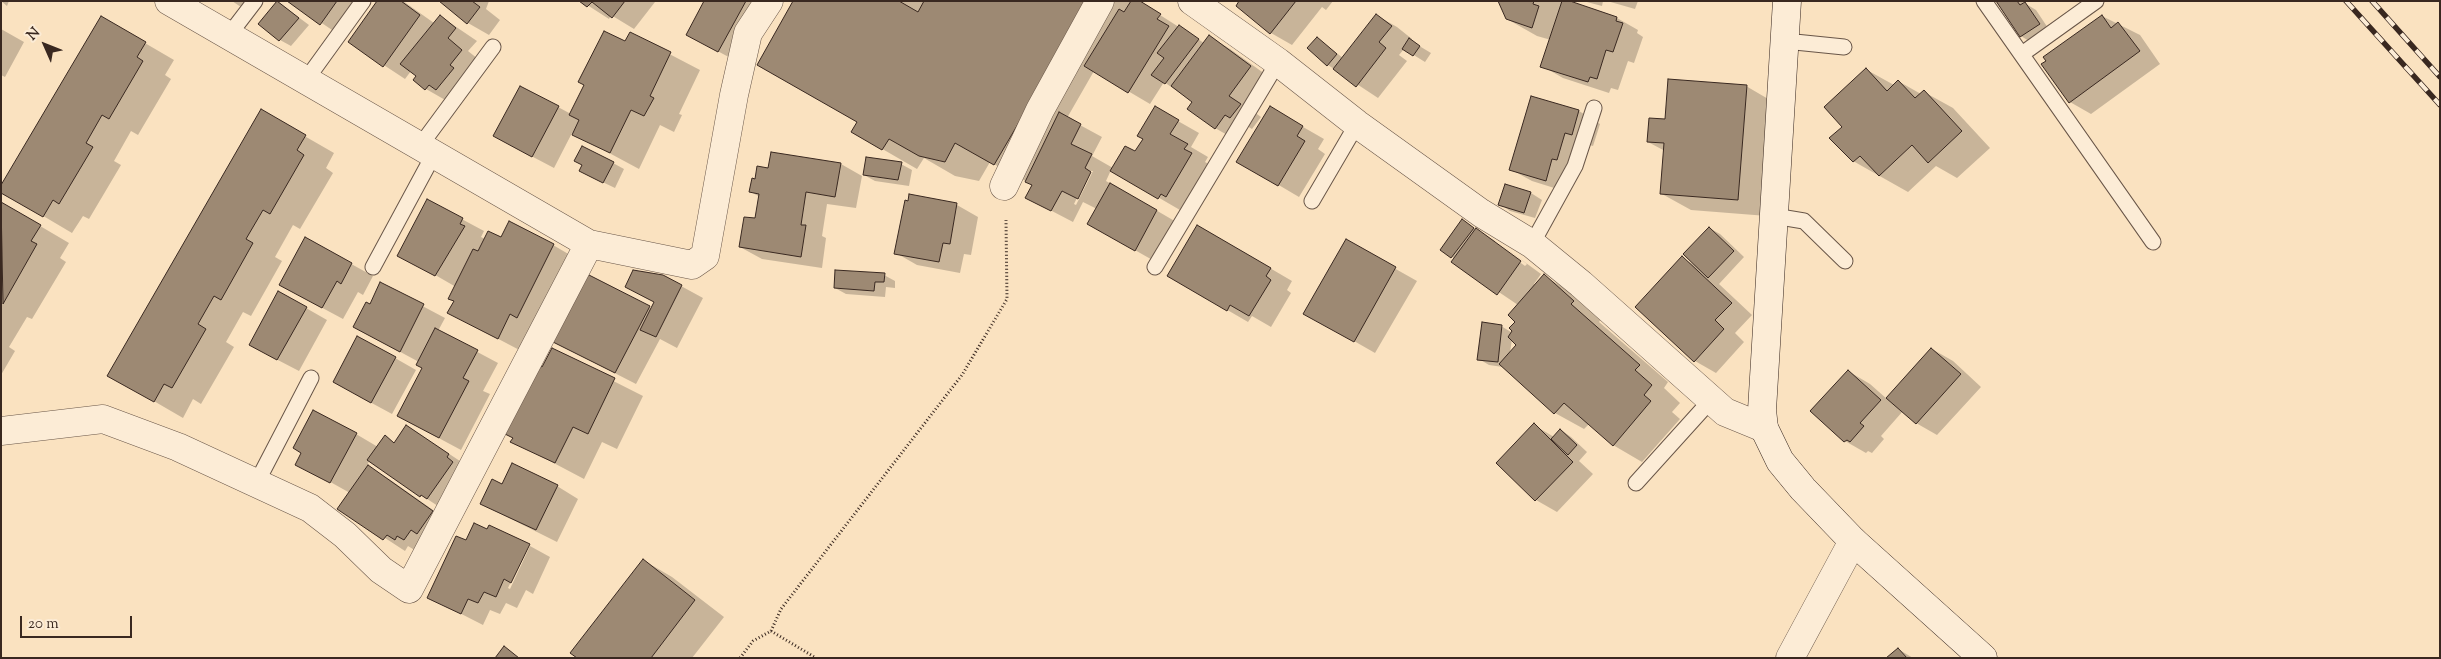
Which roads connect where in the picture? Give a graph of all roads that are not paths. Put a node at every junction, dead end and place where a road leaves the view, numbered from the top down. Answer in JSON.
{"nodes":[{"id":1,"x":170,"y":1,"type":"edge"},
{"id":2,"x":255,"y":1,"type":"edge"},
{"id":3,"x":363,"y":1,"type":"edge"},
{"id":4,"x":769,"y":1,"type":"edge"},
{"id":5,"x":1100,"y":1,"type":"edge"},
{"id":6,"x":1192,"y":1,"type":"edge"},
{"id":7,"x":1787,"y":1,"type":"edge"},
{"id":8,"x":1984,"y":1,"type":"edge"},
{"id":9,"x":2096,"y":1,"type":"edge"},
{"id":10,"x":229,"y":34,"type":"junction"},
{"id":11,"x":1785,"y":41,"type":"junction"},
{"id":12,"x":492,"y":47,"type":"dead end"},
{"id":13,"x":1844,"y":47,"type":"dead end"},
{"id":14,"x":2022,"y":54,"type":"junction"},
{"id":15,"x":1278,"y":62,"type":"junction"},
{"id":16,"x":306,"y":80,"type":"junction"},
{"id":17,"x":1594,"y":108,"type":"dead end"},
{"id":18,"x":1357,"y":124,"type":"junction"},
{"id":19,"x":427,"y":150,"type":"junction"},
{"id":20,"x":1004,"y":186,"type":"road end"},
{"id":21,"x":1312,"y":201,"type":"dead end"},
{"id":22,"x":1774,"y":216,"type":"junction"},
{"id":23,"x":2152,"y":242,"type":"dead end"},
{"id":24,"x":589,"y":244,"type":"junction"},
{"id":25,"x":1532,"y":244,"type":"junction"},
{"id":26,"x":1845,"y":261,"type":"dead end"},
{"id":27,"x":372,"y":267,"type":"dead end"},
{"id":28,"x":1155,"y":267,"type":"dead end"},
{"id":29,"x":311,"y":378,"type":"dead end"},
{"id":30,"x":1711,"y":400,"type":"junction"},
{"id":31,"x":1764,"y":428,"type":"junction"},
{"id":32,"x":1,"y":431,"type":"edge"},
{"id":33,"x":257,"y":482,"type":"junction"},
{"id":34,"x":1636,"y":483,"type":"dead end"},
{"id":35,"x":1853,"y":541,"type":"junction"},
{"id":36,"x":1790,"y":658,"type":"edge"},
{"id":37,"x":1983,"y":658,"type":"edge"}],
"edges":[{"from":1,"to":10,"type":"street"},
{"from":2,"to":10,"type":"lane"},
{"from":3,"to":16,"type":"lane"},
{"from":4,"to":24,"type":"street"},
{"from":5,"to":20,"type":"street"},
{"from":6,"to":15,"type":"street"},
{"from":7,"to":11,"type":"street"},
{"from":8,"to":14,"type":"lane"},
{"from":9,"to":14,"type":"lane"},
{"from":10,"to":16,"type":"street"},
{"from":11,"to":13,"type":"lane"},
{"from":11,"to":22,"type":"street"},
{"from":12,"to":19,"type":"lane"},
{"from":14,"to":23,"type":"lane"},
{"from":15,"to":18,"type":"street"},
{"from":15,"to":28,"type":"lane"},
{"from":16,"to":19,"type":"street"},
{"from":17,"to":25,"type":"lane"},
{"from":18,"to":21,"type":"lane"},
{"from":18,"to":25,"type":"street"},
{"from":19,"to":24,"type":"street"},
{"from":19,"to":27,"type":"lane"},
{"from":22,"to":26,"type":"lane"},
{"from":22,"to":31,"type":"street"},
{"from":24,"to":33,"type":"street"},
{"from":25,"to":30,"type":"street"},
{"from":29,"to":33,"type":"lane"},
{"from":30,"to":31,"type":"street"},
{"from":30,"to":34,"type":"lane"},
{"from":31,"to":35,"type":"street"},
{"from":32,"to":33,"type":"street"},
{"from":35,"to":36,"type":"street"},
{"from":35,"to":37,"type":"street"}]}
